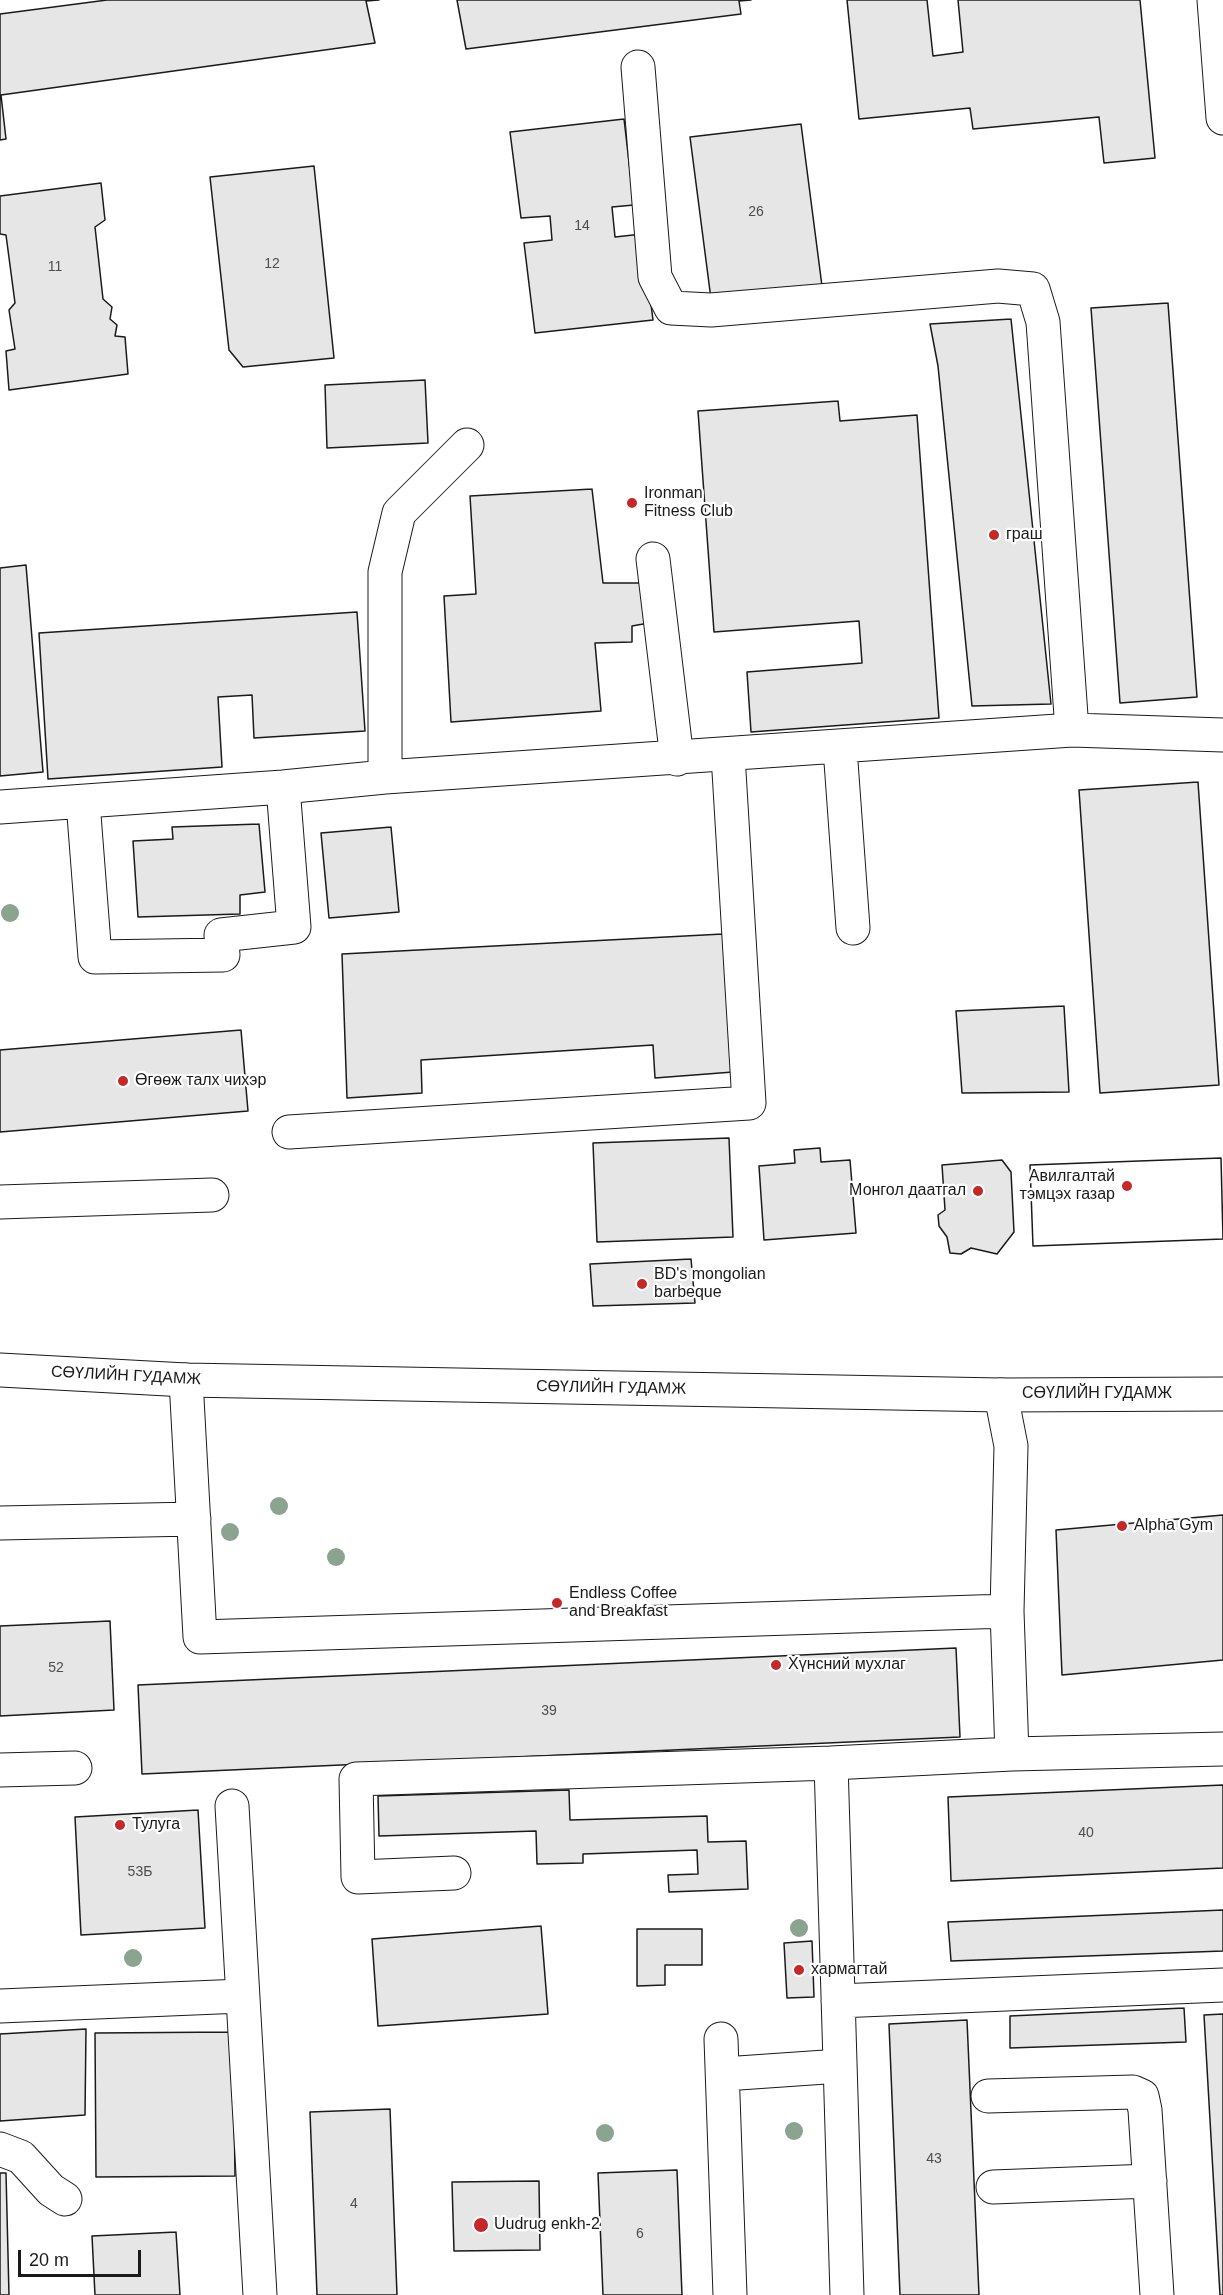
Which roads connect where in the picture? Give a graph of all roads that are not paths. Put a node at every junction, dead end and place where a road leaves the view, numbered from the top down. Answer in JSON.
{"nodes":[{"id":1,"x":1215,"y":0,"type":"edge"},
{"id":2,"x":638,"y":67,"type":"dead end"},
{"id":3,"x":1223,"y":118,"type":"edge"},
{"id":4,"x":467,"y":445,"type":"dead end"},
{"id":5,"x":653,"y":559,"type":"dead end"},
{"id":6,"x":1072,"y":730,"type":"junction"},
{"id":7,"x":1223,"y":735,"type":"edge"},
{"id":8,"x":840,"y":748,"type":"junction"},
{"id":9,"x":728,"y":755,"type":"junction"},
{"id":10,"x":676,"y":759,"type":"junction"},
{"id":11,"x":385,"y":777,"type":"junction"},
{"id":12,"x":284,"y":787,"type":"junction"},
{"id":13,"x":83,"y":801,"type":"junction"},
{"id":14,"x":0,"y":807,"type":"edge"},
{"id":15,"x":853,"y":928,"type":"dead end"},
{"id":16,"x":289,"y":1132,"type":"dead end"},
{"id":17,"x":212,"y":1195,"type":"dead end"},
{"id":18,"x":0,"y":1202,"type":"edge"},
{"id":19,"x":0,"y":1370,"type":"edge"},
{"id":20,"x":186,"y":1380,"type":"junction"},
{"id":21,"x":1223,"y":1394,"type":"edge"},
{"id":22,"x":1001,"y":1395,"type":"junction"},
{"id":23,"x":194,"y":1519,"type":"junction"},
{"id":24,"x":0,"y":1523,"type":"edge"},
{"id":25,"x":1007,"y":1611,"type":"junction"},
{"id":26,"x":1223,"y":1749,"type":"edge"},
{"id":27,"x":1012,"y":1754,"type":"junction"},
{"id":28,"x":831,"y":1763,"type":"junction"},
{"id":29,"x":75,"y":1768,"type":"dead end"},
{"id":30,"x":0,"y":1770,"type":"edge"},
{"id":31,"x":232,"y":1806,"type":"dead end"},
{"id":32,"x":454,"y":1873,"type":"dead end"},
{"id":33,"x":1223,"y":1985,"type":"edge"},
{"id":34,"x":242,"y":1996,"type":"junction"},
{"id":35,"x":837,"y":2001,"type":"junction"},
{"id":36,"x":0,"y":2006,"type":"edge"},
{"id":37,"x":721,"y":2039,"type":"dead end"},
{"id":38,"x":840,"y":2066,"type":"junction"},
{"id":39,"x":724,"y":2074,"type":"junction"},
{"id":40,"x":988,"y":2096,"type":"dead end"},
{"id":41,"x":0,"y":2149,"type":"edge"},
{"id":42,"x":1150,"y":2181,"type":"junction"},
{"id":43,"x":993,"y":2187,"type":"dead end"},
{"id":44,"x":65,"y":2199,"type":"dead end"},
{"id":45,"x":260,"y":2295,"type":"edge"},
{"id":46,"x":730,"y":2295,"type":"edge"},
{"id":47,"x":847,"y":2295,"type":"edge"},
{"id":48,"x":1157,"y":2295,"type":"edge"}],
"edges":[{"from":1,"to":3,"type":"street"},
{"from":2,"to":6,"type":"street"},
{"from":4,"to":11,"type":"street"},
{"from":5,"to":10,"type":"street"},
{"from":6,"to":7,"type":"street"},
{"from":6,"to":8,"type":"street"},
{"from":8,"to":9,"type":"street"},
{"from":8,"to":15,"type":"street"},
{"from":9,"to":10,"type":"street"},
{"from":9,"to":16,"type":"street"},
{"from":10,"to":11,"type":"street"},
{"from":11,"to":12,"type":"street"},
{"from":12,"to":13,"type":"street"},
{"from":12,"to":13,"type":"street"},
{"from":13,"to":14,"type":"street"},
{"from":17,"to":18,"type":"street"},
{"from":19,"to":20,"type":"street","name":"СӨҮЛИЙН ГУДАМЖ"},
{"from":20,"to":22,"type":"street","name":"СӨҮЛИЙН ГУДАМЖ"},
{"from":20,"to":23,"type":"street"},
{"from":21,"to":22,"type":"street","name":"СӨҮЛИЙН ГУДАМЖ"},
{"from":22,"to":25,"type":"street"},
{"from":23,"to":24,"type":"street"},
{"from":23,"to":25,"type":"street"},
{"from":25,"to":27,"type":"street"},
{"from":26,"to":27,"type":"street"},
{"from":27,"to":28,"type":"street"},
{"from":28,"to":32,"type":"street"},
{"from":28,"to":35,"type":"street"},
{"from":29,"to":30,"type":"street"},
{"from":31,"to":34,"type":"street"},
{"from":33,"to":35,"type":"street"},
{"from":34,"to":36,"type":"street"},
{"from":34,"to":45,"type":"street"},
{"from":35,"to":38,"type":"street"},
{"from":37,"to":39,"type":"street"},
{"from":38,"to":39,"type":"street"},
{"from":38,"to":47,"type":"street"},
{"from":39,"to":46,"type":"street"},
{"from":40,"to":42,"type":"street"},
{"from":41,"to":44,"type":"street"},
{"from":42,"to":43,"type":"street"},
{"from":42,"to":48,"type":"street"}]}
